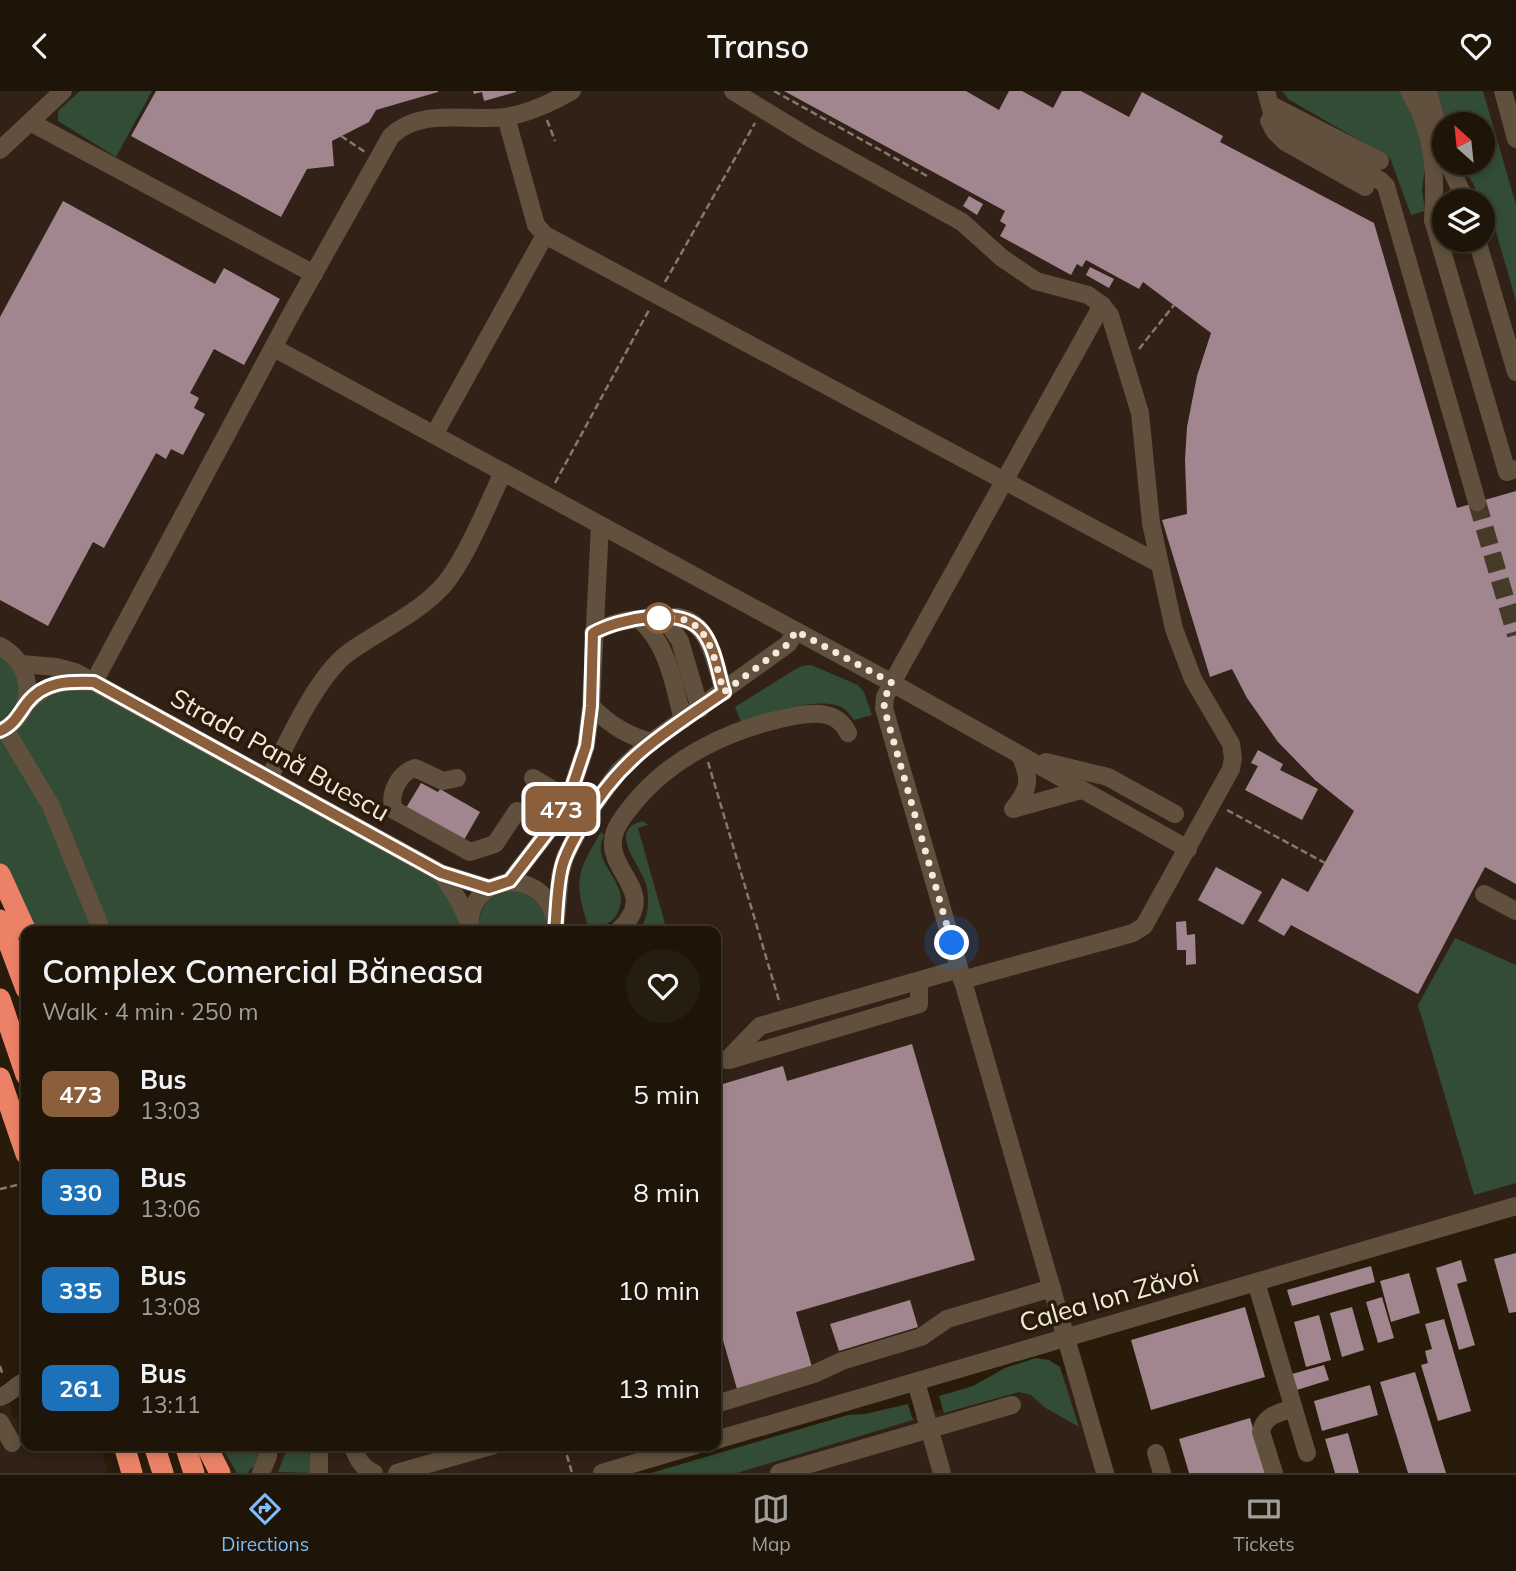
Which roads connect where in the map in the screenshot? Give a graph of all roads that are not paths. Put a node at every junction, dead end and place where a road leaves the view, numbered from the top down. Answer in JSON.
{"nodes":[{"id":1,"x":63,"y":91,"type":"edge"},
{"id":2,"x":572,"y":91,"type":"edge"},
{"id":3,"x":733,"y":91,"type":"edge"},
{"id":4,"x":1409,"y":91,"type":"edge"},
{"id":5,"x":1428,"y":91,"type":"edge"},
{"id":6,"x":1503,"y":91,"type":"edge"},
{"id":7,"x":1267,"y":97,"type":"edge"},
{"id":8,"x":1434,"y":112,"type":"edge"},
{"id":9,"x":506,"y":117,"type":"junction"},
{"id":10,"x":30,"y":122,"type":"junction"},
{"id":11,"x":1516,"y":139,"type":"edge"},
{"id":12,"x":0,"y":150,"type":"edge"},
{"id":13,"x":1380,"y":161,"type":"dead end"},
{"id":14,"x":1365,"y":187,"type":"dead end"},
{"id":15,"x":1436,"y":189,"type":"edge"},
{"id":16,"x":545,"y":235,"type":"junction"},
{"id":17,"x":1447,"y":252,"type":"edge"},
{"id":18,"x":1481,"y":252,"type":"edge"},
{"id":19,"x":314,"y":274,"type":"junction"},
{"id":20,"x":1102,"y":306,"type":"junction"},
{"id":21,"x":274,"y":348,"type":"junction"},
{"id":22,"x":1516,"y":372,"type":"edge"},
{"id":23,"x":435,"y":435,"type":"junction"},
{"id":24,"x":1516,"y":470,"type":"edge"},
{"id":25,"x":503,"y":473,"type":"junction"},
{"id":26,"x":1004,"y":482,"type":"junction"},
{"id":27,"x":1477,"y":502,"type":"tunnel mouth"},
{"id":28,"x":600,"y":525,"type":"junction"},
{"id":29,"x":1158,"y":563,"type":"junction"},
{"id":30,"x":664,"y":617,"type":"junction"},
{"id":31,"x":639,"y":619,"type":"junction"},
{"id":32,"x":796,"y":631,"type":"junction"},
{"id":33,"x":593,"y":633,"type":"junction"},
{"id":34,"x":0,"y":646,"type":"edge"},
{"id":35,"x":21,"y":664,"type":"junction"},
{"id":36,"x":94,"y":682,"type":"junction"},
{"id":37,"x":892,"y":683,"type":"junction"},
{"id":38,"x":724,"y":692,"type":"junction"},
{"id":39,"x":26,"y":704,"type":"junction"},
{"id":40,"x":591,"y":706,"type":"junction"},
{"id":41,"x":699,"y":709,"type":"junction"},
{"id":42,"x":683,"y":720,"type":"junction"},
{"id":43,"x":3,"y":730,"type":"edge"},
{"id":44,"x":848,"y":733,"type":"dead end"},
{"id":45,"x":652,"y":742,"type":"junction"},
{"id":46,"x":1020,"y":755,"type":"junction"},
{"id":47,"x":1055,"y":775,"type":"junction"},
{"id":48,"x":457,"y":778,"type":"dead end"},
{"id":49,"x":533,"y":778,"type":"dead end"},
{"id":50,"x":269,"y":779,"type":"junction"},
{"id":51,"x":1081,"y":790,"type":"junction"},
{"id":52,"x":567,"y":798,"type":"junction"},
{"id":53,"x":517,"y":811,"type":"dead end"},
{"id":54,"x":1188,"y":849,"type":"junction"},
{"id":55,"x":441,"y":873,"type":"junction"},
{"id":56,"x":0,"y":874,"type":"edge"},
{"id":57,"x":510,"y":881,"type":"junction"},
{"id":58,"x":489,"y":888,"type":"junction"},
{"id":59,"x":1484,"y":894,"type":"dead end"},
{"id":60,"x":1516,"y":911,"type":"edge"},
{"id":61,"x":0,"y":920,"type":"edge"},
{"id":62,"x":23,"y":926,"type":"edge"},
{"id":63,"x":100,"y":926,"type":"edge"},
{"id":64,"x":470,"y":926,"type":"edge"},
{"id":65,"x":470,"y":926,"type":"edge"},
{"id":66,"x":556,"y":926,"type":"edge"},
{"id":67,"x":556,"y":926,"type":"edge"},
{"id":68,"x":623,"y":926,"type":"edge"},
{"id":69,"x":961,"y":975,"type":"junction"},
{"id":70,"x":21,"y":976,"type":"edge"},
{"id":71,"x":0,"y":999,"type":"edge"},
{"id":72,"x":21,"y":1060,"type":"edge"},
{"id":73,"x":722,"y":1062,"type":"edge"},
{"id":74,"x":0,"y":1078,"type":"edge"},
{"id":75,"x":21,"y":1139,"type":"edge"},
{"id":76,"x":1516,"y":1206,"type":"edge"},
{"id":77,"x":1256,"y":1282,"type":"junction"},
{"id":78,"x":1052,"y":1288,"type":"junction"},
{"id":79,"x":1066,"y":1338,"type":"junction"},
{"id":80,"x":21,"y":1382,"type":"edge"},
{"id":81,"x":916,"y":1382,"type":"junction"},
{"id":82,"x":0,"y":1397,"type":"edge"},
{"id":83,"x":721,"y":1402,"type":"edge"},
{"id":84,"x":1012,"y":1405,"type":"dead end"},
{"id":85,"x":1293,"y":1408,"type":"junction"},
{"id":86,"x":0,"y":1422,"type":"edge"},
{"id":87,"x":929,"y":1429,"type":"junction"},
{"id":88,"x":721,"y":1439,"type":"edge"},
{"id":89,"x":12,"y":1443,"type":"dead end"},
{"id":90,"x":126,"y":1451,"type":"edge"},
{"id":91,"x":156,"y":1451,"type":"edge"},
{"id":92,"x":187,"y":1451,"type":"edge"},
{"id":93,"x":209,"y":1451,"type":"edge"},
{"id":94,"x":268,"y":1451,"type":"edge"},
{"id":95,"x":319,"y":1451,"type":"edge"},
{"id":96,"x":354,"y":1451,"type":"edge"},
{"id":97,"x":474,"y":1451,"type":"edge"},
{"id":98,"x":676,"y":1451,"type":"edge"},
{"id":99,"x":1156,"y":1453,"type":"dead end"},
{"id":100,"x":1307,"y":1453,"type":"dead end"},
{"id":101,"x":132,"y":1473,"type":"edge"},
{"id":102,"x":163,"y":1473,"type":"edge"},
{"id":103,"x":194,"y":1473,"type":"edge"},
{"id":104,"x":220,"y":1473,"type":"edge"},
{"id":105,"x":261,"y":1473,"type":"edge"},
{"id":106,"x":319,"y":1473,"type":"edge"},
{"id":107,"x":374,"y":1473,"type":"edge"},
{"id":108,"x":397,"y":1473,"type":"edge"},
{"id":109,"x":602,"y":1473,"type":"edge"},
{"id":110,"x":779,"y":1473,"type":"edge"},
{"id":111,"x":942,"y":1473,"type":"edge"},
{"id":112,"x":1105,"y":1473,"type":"edge"},
{"id":113,"x":1162,"y":1473,"type":"edge"},
{"id":114,"x":1273,"y":1473,"type":"edge"}],
"edges":[{"from":1,"to":10,"type":"street"},
{"from":2,"to":9,"type":"street"},
{"from":3,"to":20,"type":"street"},
{"from":4,"to":15,"type":"street"},
{"from":5,"to":8,"type":"street"},
{"from":6,"to":11,"type":"street"},
{"from":7,"to":13,"type":"street"},
{"from":7,"to":14,"type":"street"},
{"from":7,"to":27,"type":"street"},
{"from":9,"to":16,"type":"street"},
{"from":9,"to":19,"type":"street"},
{"from":10,"to":12,"type":"street"},
{"from":10,"to":19,"type":"street"},
{"from":16,"to":23,"type":"street"},
{"from":16,"to":26,"type":"street"},
{"from":17,"to":24,"type":"street"},
{"from":18,"to":22,"type":"street"},
{"from":19,"to":21,"type":"street"},
{"from":20,"to":26,"type":"street"},
{"from":20,"to":29,"type":"street"},
{"from":21,"to":23,"type":"street"},
{"from":21,"to":36,"type":"street"},
{"from":23,"to":25,"type":"street"},
{"from":25,"to":28,"type":"street"},
{"from":25,"to":50,"type":"street"},
{"from":26,"to":29,"type":"street"},
{"from":26,"to":37,"type":"street"},
{"from":28,"to":32,"type":"street"},
{"from":28,"to":33,"type":"street"},
{"from":29,"to":54,"type":"street"},
{"from":30,"to":31,"type":"street"},
{"from":30,"to":38,"type":"street"},
{"from":30,"to":41,"type":"street"},
{"from":31,"to":33,"type":"street"},
{"from":31,"to":42,"type":"street"},
{"from":32,"to":37,"type":"street"},
{"from":32,"to":38,"type":"street"},
{"from":33,"to":40,"type":"street"},
{"from":34,"to":35,"type":"street"},
{"from":35,"to":36,"type":"street","name":"Strada Pană Buescu"},
{"from":35,"to":39,"type":"street"},
{"from":36,"to":39,"type":"street"},
{"from":36,"to":50,"type":"street","name":"Strada Pană Buescu"},
{"from":37,"to":46,"type":"street"},
{"from":37,"to":69,"type":"street"},
{"from":38,"to":41,"type":"street"},
{"from":39,"to":43,"type":"street"},
{"from":40,"to":45,"type":"street"},
{"from":40,"to":52,"type":"street"},
{"from":41,"to":42,"type":"street"},
{"from":42,"to":45,"type":"street"},
{"from":43,"to":63,"type":"street"},
{"from":44,"to":68,"type":"street"},
{"from":45,"to":66,"type":"street"},
{"from":46,"to":47,"type":"street"},
{"from":46,"to":47,"type":"street"},
{"from":46,"to":51,"type":"street"},
{"from":47,"to":51,"type":"street"},
{"from":48,"to":53,"type":"street"},
{"from":49,"to":52,"type":"street"},
{"from":50,"to":55,"type":"street","name":"Strada Pană Buescu"},
{"from":51,"to":54,"type":"street"},
{"from":52,"to":57,"type":"street"},
{"from":54,"to":69,"type":"street"},
{"from":55,"to":58,"type":"street","name":"Strada Pană Buescu"},
{"from":55,"to":64,"type":"street","name":"Strada Pană Buescu"},
{"from":56,"to":62,"type":"highway"},
{"from":57,"to":58,"type":"street"},
{"from":57,"to":67,"type":"street"},
{"from":58,"to":65,"type":"street"},
{"from":59,"to":60,"type":"street"},
{"from":61,"to":70,"type":"highway"},
{"from":69,"to":73,"type":"street"},
{"from":69,"to":78,"type":"street"},
{"from":71,"to":72,"type":"highway"},
{"from":74,"to":75,"type":"highway"},
{"from":76,"to":77,"type":"street","name":"Calea Ion Zăvoi"},
{"from":77,"to":79,"type":"street","name":"Calea Ion Zăvoi"},
{"from":77,"to":85,"type":"street"},
{"from":78,"to":79,"type":"street"},
{"from":78,"to":83,"type":"street"},
{"from":79,"to":81,"type":"street","name":"Calea Ion Zăvoi"},
{"from":79,"to":112,"type":"street"},
{"from":80,"to":82,"type":"street"},
{"from":81,"to":87,"type":"street"},
{"from":81,"to":88,"type":"street","name":"Calea Ion Zăvoi"},
{"from":84,"to":87,"type":"street"},
{"from":85,"to":100,"type":"street"},
{"from":85,"to":114,"type":"street"},
{"from":86,"to":89,"type":"street"},
{"from":87,"to":110,"type":"street"},
{"from":87,"to":111,"type":"street"},
{"from":90,"to":101,"type":"highway"},
{"from":91,"to":102,"type":"highway"},
{"from":92,"to":103,"type":"highway"},
{"from":93,"to":104,"type":"highway"},
{"from":94,"to":105,"type":"street"},
{"from":95,"to":106,"type":"street"},
{"from":96,"to":107,"type":"street"},
{"from":97,"to":108,"type":"street"},
{"from":98,"to":109,"type":"street"},
{"from":99,"to":113,"type":"street"}]}
